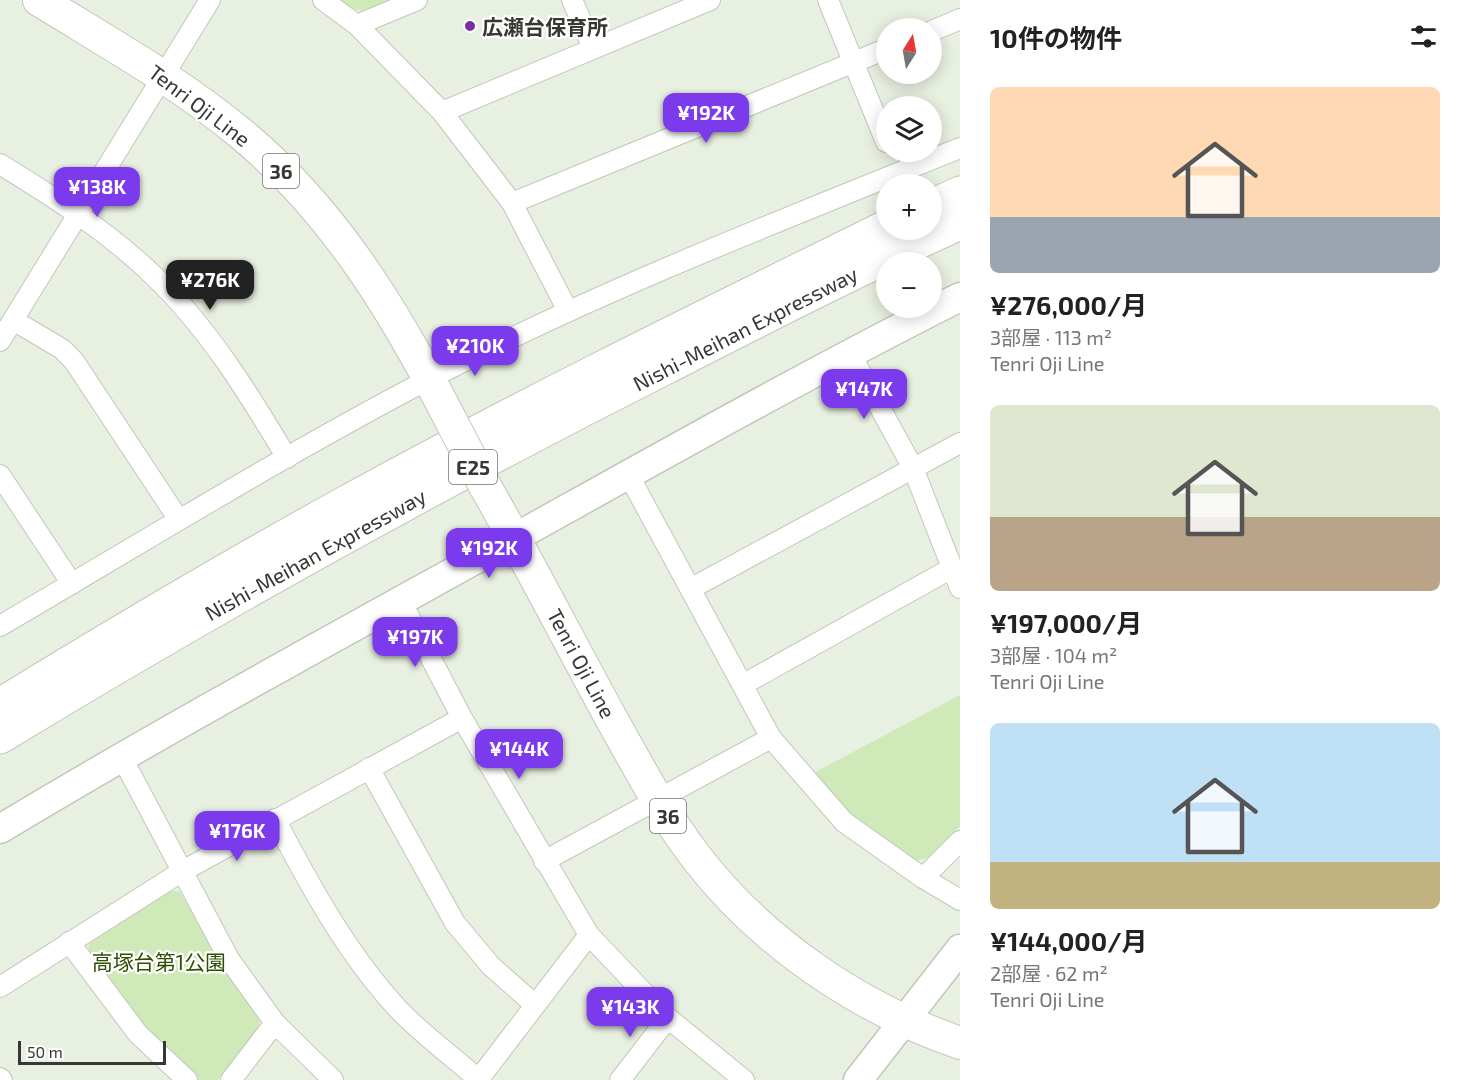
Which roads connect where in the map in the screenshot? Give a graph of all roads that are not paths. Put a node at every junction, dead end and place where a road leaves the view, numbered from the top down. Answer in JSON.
{"nodes":[{"id":1,"x":39,"y":0,"type":"edge"},
{"id":2,"x":210,"y":0,"type":"edge"},
{"id":3,"x":323,"y":0,"type":"edge"},
{"id":4,"x":417,"y":0,"type":"edge"},
{"id":5,"x":572,"y":0,"type":"edge"},
{"id":6,"x":710,"y":0,"type":"edge"},
{"id":7,"x":828,"y":0,"type":"edge"},
{"id":8,"x":960,"y":19,"type":"edge"},
{"id":9,"x":357,"y":25,"type":"junction"},
{"id":10,"x":942,"y":27,"type":"edge"},
{"id":11,"x":593,"y":48,"type":"junction"},
{"id":12,"x":876,"y":53,"type":"edge"},
{"id":13,"x":854,"y":62,"type":"junction"},
{"id":14,"x":164,"y":76,"type":"junction"},
{"id":15,"x":442,"y":112,"type":"junction"},
{"id":16,"x":876,"y":116,"type":"edge"},
{"id":17,"x":960,"y":148,"type":"edge"},
{"id":18,"x":895,"y":162,"type":"edge"},
{"id":19,"x":0,"y":164,"type":"edge"},
{"id":20,"x":899,"y":172,"type":"junction"},
{"id":21,"x":960,"y":194,"type":"edge"},
{"id":22,"x":942,"y":202,"type":"edge"},
{"id":23,"x":512,"y":203,"type":"junction"},
{"id":24,"x":79,"y":213,"type":"junction"},
{"id":25,"x":960,"y":223,"type":"edge"},
{"id":26,"x":876,"y":232,"type":"edge"},
{"id":27,"x":960,"y":297,"type":"edge"},
{"id":28,"x":568,"y":311,"type":"junction"},
{"id":29,"x":13,"y":320,"type":"junction"},
{"id":30,"x":0,"y":341,"type":"edge"},
{"id":31,"x":849,"y":353,"type":"junction"},
{"id":32,"x":429,"y":379,"type":"junction"},
{"id":33,"x":960,"y":443,"type":"edge"},
{"id":34,"x":287,"y":458,"type":"junction"},
{"id":35,"x":913,"y":468,"type":"junction"},
{"id":36,"x":628,"y":474,"type":"junction"},
{"id":37,"x":0,"y":475,"type":"edge"},
{"id":38,"x":179,"y":520,"type":"junction"},
{"id":39,"x":514,"y":538,"type":"junction"},
{"id":40,"x":952,"y":568,"type":"junction"},
{"id":41,"x":72,"y":584,"type":"junction"},
{"id":42,"x":960,"y":588,"type":"edge"},
{"id":43,"x":690,"y":589,"type":"junction"},
{"id":44,"x":401,"y":601,"type":"junction"},
{"id":45,"x":0,"y":626,"type":"edge"},
{"id":46,"x":744,"y":684,"type":"junction"},
{"id":47,"x":0,"y":705,"type":"edge"},
{"id":48,"x":462,"y":718,"type":"junction"},
{"id":49,"x":0,"y":737,"type":"edge"},
{"id":50,"x":771,"y":738,"type":"junction"},
{"id":51,"x":121,"y":756,"type":"junction"},
{"id":52,"x":369,"y":768,"type":"junction"},
{"id":53,"x":657,"y":801,"type":"junction"},
{"id":54,"x":275,"y":819,"type":"junction"},
{"id":55,"x":0,"y":829,"type":"edge"},
{"id":56,"x":960,"y":841,"type":"edge"},
{"id":57,"x":544,"y":861,"type":"junction"},
{"id":58,"x":181,"y":872,"type":"junction"},
{"id":59,"x":923,"y":878,"type":"junction"},
{"id":60,"x":960,"y":900,"type":"edge"},
{"id":61,"x":589,"y":935,"type":"junction"},
{"id":62,"x":69,"y":942,"type":"junction"},
{"id":63,"x":960,"y":949,"type":"edge"},
{"id":64,"x":0,"y":987,"type":"edge"},
{"id":65,"x":535,"y":1005,"type":"junction"},
{"id":66,"x":668,"y":1018,"type":"junction"},
{"id":67,"x":904,"y":1022,"type":"junction"},
{"id":68,"x":275,"y":1023,"type":"junction"},
{"id":69,"x":960,"y":1043,"type":"edge"},
{"id":70,"x":187,"y":1080,"type":"edge"},
{"id":71,"x":231,"y":1080,"type":"edge"},
{"id":72,"x":333,"y":1080,"type":"edge"},
{"id":73,"x":478,"y":1080,"type":"edge"},
{"id":74,"x":620,"y":1080,"type":"edge"},
{"id":75,"x":744,"y":1080,"type":"edge"},
{"id":76,"x":858,"y":1080,"type":"edge"}],
"edges":[{"from":1,"to":14,"type":"main road","name":"Tenri Oji Line","number":"36"},
{"from":2,"to":14,"type":"street"},
{"from":3,"to":9,"type":"street"},
{"from":4,"to":9,"type":"street"},
{"from":5,"to":11,"type":"street"},
{"from":6,"to":11,"type":"street"},
{"from":7,"to":13,"type":"street"},
{"from":8,"to":10,"type":"street"},
{"from":9,"to":15,"type":"street"},
{"from":11,"to":15,"type":"street"},
{"from":12,"to":13,"type":"street"},
{"from":13,"to":16,"type":"street"},
{"from":13,"to":23,"type":"street"},
{"from":14,"to":24,"type":"street"},
{"from":14,"to":32,"type":"main road","name":"Tenri Oji Line","number":"36"},
{"from":15,"to":23,"type":"street"},
{"from":17,"to":20,"type":"street"},
{"from":18,"to":20,"type":"street"},
{"from":19,"to":24,"type":"street"},
{"from":20,"to":28,"type":"street"},
{"from":21,"to":22,"type":"highway"},
{"from":23,"to":28,"type":"street"},
{"from":24,"to":29,"type":"street"},
{"from":24,"to":34,"type":"street"},
{"from":25,"to":49,"type":"highway","name":"Nishi-Meihan Expressway","number":"E25"},
{"from":26,"to":47,"type":"highway","name":"Nishi-Meihan Expressway","number":"E25"},
{"from":27,"to":31,"type":"street"},
{"from":28,"to":32,"type":"street"},
{"from":29,"to":30,"type":"street"},
{"from":29,"to":38,"type":"street"},
{"from":31,"to":35,"type":"street"},
{"from":31,"to":36,"type":"street"},
{"from":32,"to":34,"type":"street"},
{"from":32,"to":39,"type":"main road","name":"Tenri Oji Line","number":"36","bridge":true},
{"from":33,"to":35,"type":"street"},
{"from":34,"to":38,"type":"street"},
{"from":35,"to":40,"type":"street"},
{"from":35,"to":43,"type":"street"},
{"from":36,"to":39,"type":"street"},
{"from":36,"to":43,"type":"street"},
{"from":37,"to":41,"type":"street"},
{"from":38,"to":41,"type":"street"},
{"from":39,"to":44,"type":"street"},
{"from":39,"to":53,"type":"main road","name":"Tenri Oji Line","number":"36"},
{"from":40,"to":42,"type":"street"},
{"from":40,"to":46,"type":"street"},
{"from":41,"to":45,"type":"street"},
{"from":43,"to":46,"type":"street"},
{"from":44,"to":48,"type":"street"},
{"from":44,"to":51,"type":"street"},
{"from":46,"to":50,"type":"street"},
{"from":48,"to":52,"type":"street"},
{"from":48,"to":57,"type":"street"},
{"from":50,"to":53,"type":"street"},
{"from":50,"to":59,"type":"street"},
{"from":51,"to":55,"type":"street"},
{"from":51,"to":58,"type":"street"},
{"from":52,"to":54,"type":"street"},
{"from":52,"to":65,"type":"street"},
{"from":53,"to":57,"type":"street"},
{"from":53,"to":67,"type":"main road","name":"Tenri Oji Line","number":"36"},
{"from":54,"to":58,"type":"street"},
{"from":54,"to":73,"type":"street"},
{"from":56,"to":59,"type":"street"},
{"from":57,"to":61,"type":"street"},
{"from":58,"to":62,"type":"street"},
{"from":58,"to":68,"type":"street"},
{"from":59,"to":60,"type":"street"},
{"from":61,"to":65,"type":"street"},
{"from":61,"to":66,"type":"street"},
{"from":62,"to":64,"type":"street"},
{"from":62,"to":70,"type":"street"},
{"from":63,"to":67,"type":"street"},
{"from":65,"to":73,"type":"street"},
{"from":66,"to":74,"type":"street"},
{"from":66,"to":75,"type":"street"},
{"from":67,"to":69,"type":"main road","name":"Tenri Oji Line","number":"36"},
{"from":67,"to":76,"type":"street"},
{"from":68,"to":71,"type":"street"},
{"from":68,"to":72,"type":"street"}]}
